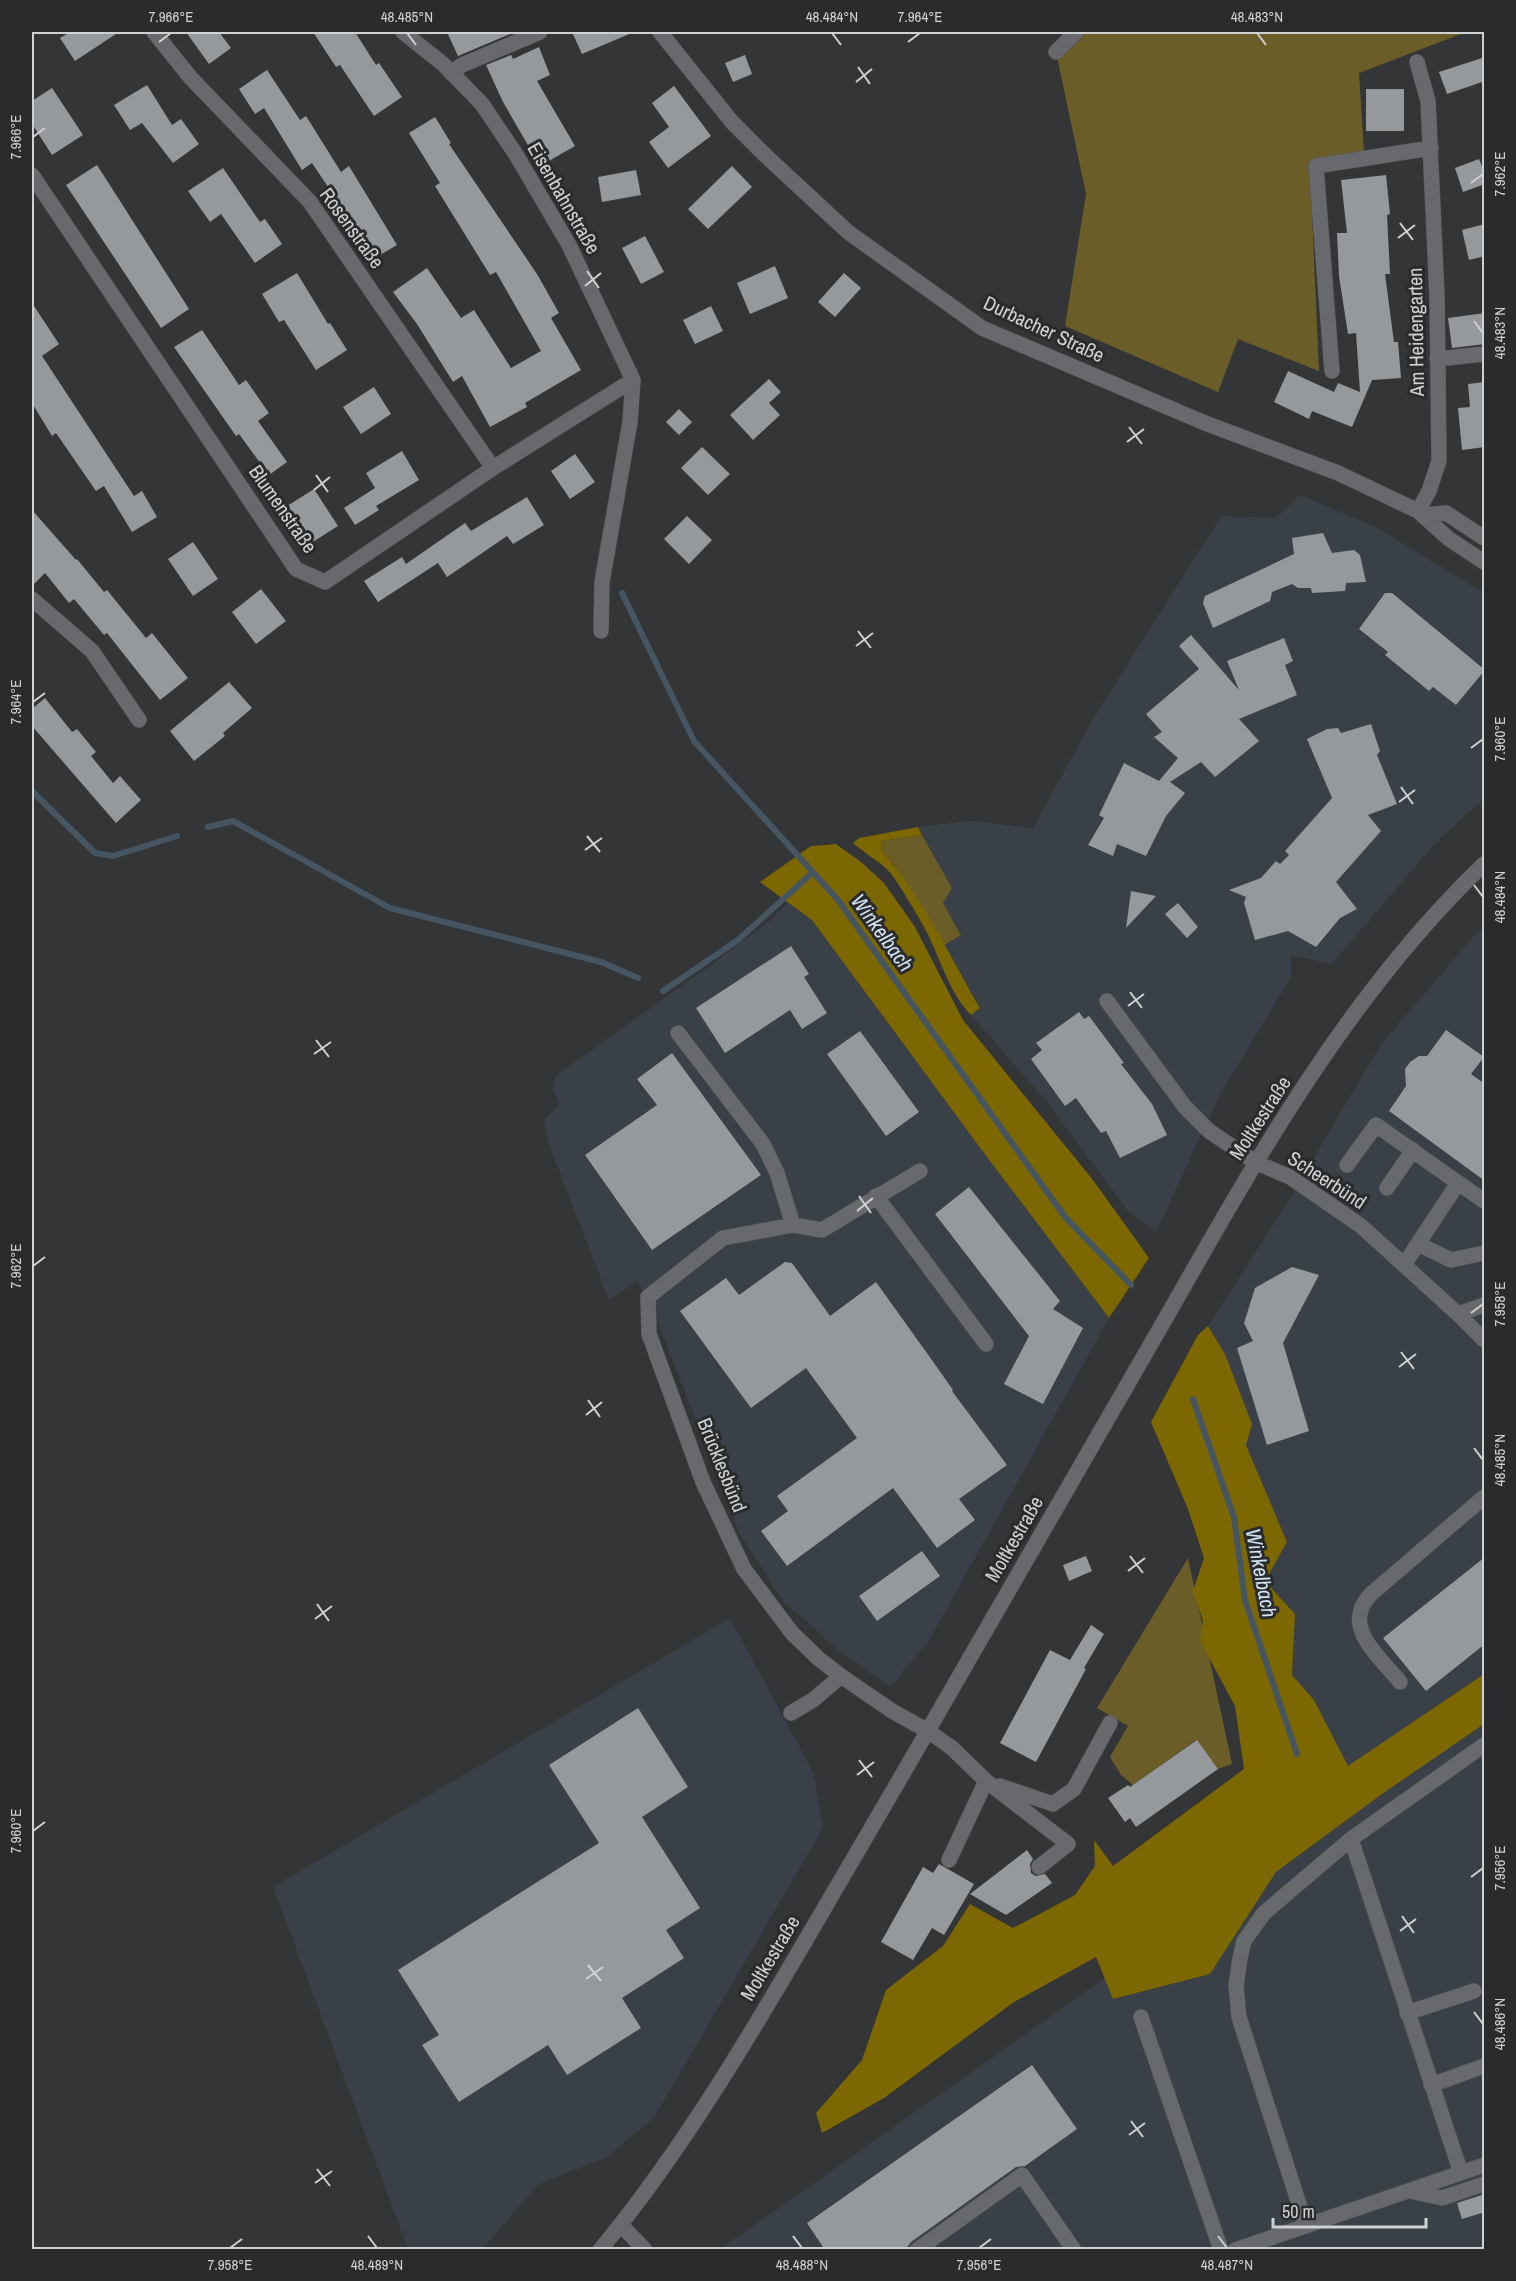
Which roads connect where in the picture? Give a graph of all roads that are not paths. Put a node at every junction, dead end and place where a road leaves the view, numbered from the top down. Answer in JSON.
{"nodes":[{"id":1,"x":154,"y":32,"type":"edge"},
{"id":2,"x":403,"y":32,"type":"edge"},
{"id":3,"x":540,"y":32,"type":"edge"},
{"id":4,"x":660,"y":32,"type":"edge"},
{"id":5,"x":1076,"y":32,"type":"edge"},
{"id":6,"x":1056,"y":52,"type":"dead end"},
{"id":7,"x":1417,"y":62,"type":"dead end"},
{"id":8,"x":451,"y":73,"type":"junction"},
{"id":9,"x":1431,"y":148,"type":"junction"},
{"id":10,"x":32,"y":175,"type":"edge"},
{"id":11,"x":1485,"y":354,"type":"edge"},
{"id":12,"x":1437,"y":359,"type":"junction"},
{"id":13,"x":1332,"y":371,"type":"dead end"},
{"id":14,"x":633,"y":380,"type":"junction"},
{"id":15,"x":494,"y":468,"type":"junction"},
{"id":16,"x":1422,"y":513,"type":"junction"},
{"id":17,"x":1485,"y":538,"type":"edge"},
{"id":18,"x":1485,"y":562,"type":"edge"},
{"id":19,"x":32,"y":598,"type":"edge"},
{"id":20,"x":601,"y":631,"type":"dead end"},
{"id":21,"x":139,"y":720,"type":"dead end"},
{"id":22,"x":1485,"y":864,"type":"edge"},
{"id":23,"x":1107,"y":1001,"type":"dead end"},
{"id":24,"x":678,"y":1033,"type":"dead end"},
{"id":25,"x":1413,"y":1150,"type":"junction"},
{"id":26,"x":1255,"y":1162,"type":"junction"},
{"id":27,"x":1347,"y":1165,"type":"dead end"},
{"id":28,"x":920,"y":1171,"type":"dead end"},
{"id":29,"x":1458,"y":1182,"type":"junction"},
{"id":30,"x":1387,"y":1188,"type":"dead end"},
{"id":31,"x":876,"y":1196,"type":"junction"},
{"id":32,"x":1485,"y":1201,"type":"edge"},
{"id":33,"x":793,"y":1225,"type":"junction"},
{"id":34,"x":1418,"y":1244,"type":"junction"},
{"id":35,"x":1485,"y":1253,"type":"edge"},
{"id":36,"x":1404,"y":1265,"type":"junction"},
{"id":37,"x":1485,"y":1305,"type":"edge"},
{"id":38,"x":1458,"y":1314,"type":"junction"},
{"id":39,"x":1485,"y":1340,"type":"edge"},
{"id":40,"x":986,"y":1344,"type":"dead end"},
{"id":41,"x":1485,"y":1497,"type":"edge"},
{"id":42,"x":841,"y":1676,"type":"junction"},
{"id":43,"x":1400,"y":1682,"type":"dead end"},
{"id":44,"x":791,"y":1713,"type":"dead end"},
{"id":45,"x":1110,"y":1723,"type":"dead end"},
{"id":46,"x":928,"y":1731,"type":"junction"},
{"id":47,"x":1485,"y":1744,"type":"edge"},
{"id":48,"x":986,"y":1781,"type":"junction"},
{"id":49,"x":1351,"y":1839,"type":"junction"},
{"id":50,"x":949,"y":1860,"type":"dead end"},
{"id":51,"x":1039,"y":1867,"type":"dead end"},
{"id":52,"x":1474,"y":1990,"type":"dead end"},
{"id":53,"x":1407,"y":2013,"type":"junction"},
{"id":54,"x":1141,"y":2018,"type":"dead end"},
{"id":55,"x":1485,"y":2066,"type":"edge"},
{"id":56,"x":1431,"y":2085,"type":"junction"},
{"id":57,"x":1485,"y":2165,"type":"edge"},
{"id":58,"x":1461,"y":2174,"type":"junction"},
{"id":59,"x":1485,"y":2184,"type":"edge"},
{"id":60,"x":1410,"y":2191,"type":"junction"},
{"id":61,"x":621,"y":2225,"type":"junction"},
{"id":62,"x":1306,"y":2226,"type":"junction"},
{"id":63,"x":600,"y":2250,"type":"edge"},
{"id":64,"x":645,"y":2250,"type":"edge"},
{"id":65,"x":916,"y":2250,"type":"edge"},
{"id":66,"x":1074,"y":2250,"type":"edge"},
{"id":67,"x":1221,"y":2250,"type":"edge"},
{"id":68,"x":1235,"y":2250,"type":"edge"}],
"edges":[{"from":1,"to":15,"type":"street","name":"Rosenstraße"},
{"from":2,"to":8,"type":"street","name":"Eisenbahnstraße"},
{"from":3,"to":8,"type":"street"},
{"from":4,"to":16,"type":"street","name":"Durbacher Straße"},
{"from":5,"to":6,"type":"street"},
{"from":7,"to":9,"type":"street","name":"Am Heidengarten"},
{"from":8,"to":14,"type":"street","name":"Eisenbahnstraße"},
{"from":9,"to":12,"type":"street","name":"Am Heidengarten"},
{"from":9,"to":13,"type":"street"},
{"from":10,"to":15,"type":"street","name":"Blumenstraße"},
{"from":11,"to":12,"type":"street"},
{"from":12,"to":16,"type":"street","name":"Am Heidengarten"},
{"from":14,"to":15,"type":"street","name":"Blumenstraße"},
{"from":14,"to":20,"type":"street","name":"Eisenbahnstraße"},
{"from":16,"to":17,"type":"street","name":"Durbacher Straße"},
{"from":16,"to":18,"type":"street","name":"Durbacher Straße"},
{"from":19,"to":21,"type":"street"},
{"from":22,"to":26,"type":"street","name":"Moltkestraße"},
{"from":23,"to":26,"type":"street","name":"Scheerbünd"},
{"from":24,"to":33,"type":"street"},
{"from":25,"to":27,"type":"street"},
{"from":25,"to":29,"type":"street"},
{"from":25,"to":30,"type":"street"},
{"from":26,"to":36,"type":"street","name":"Scheerbünd"},
{"from":26,"to":46,"type":"street","name":"Moltkestraße"},
{"from":28,"to":31,"type":"street"},
{"from":29,"to":32,"type":"street"},
{"from":29,"to":34,"type":"street"},
{"from":31,"to":33,"type":"street"},
{"from":31,"to":40,"type":"street"},
{"from":33,"to":42,"type":"street","name":"Brücklesbünd"},
{"from":34,"to":35,"type":"street"},
{"from":34,"to":36,"type":"street"},
{"from":36,"to":38,"type":"street","name":"Scheerbünd"},
{"from":37,"to":38,"type":"street"},
{"from":38,"to":39,"type":"street","name":"Scheerbünd"},
{"from":41,"to":43,"type":"street"},
{"from":42,"to":44,"type":"street"},
{"from":42,"to":46,"type":"street","name":"Brücklesbünd"},
{"from":45,"to":48,"type":"street"},
{"from":46,"to":48,"type":"street","name":"Brücklesbünd"},
{"from":46,"to":61,"type":"street","name":"Moltkestraße"},
{"from":47,"to":49,"type":"street"},
{"from":48,"to":50,"type":"street"},
{"from":48,"to":51,"type":"street","name":"Brücklesbünd"},
{"from":49,"to":53,"type":"street"},
{"from":49,"to":62,"type":"street"},
{"from":52,"to":53,"type":"street"},
{"from":53,"to":56,"type":"street"},
{"from":54,"to":67,"type":"street"},
{"from":55,"to":56,"type":"street"},
{"from":56,"to":58,"type":"street"},
{"from":57,"to":58,"type":"street"},
{"from":58,"to":60,"type":"street"},
{"from":59,"to":60,"type":"street"},
{"from":60,"to":62,"type":"street"},
{"from":61,"to":63,"type":"street","name":"Moltkestraße"},
{"from":61,"to":64,"type":"street"},
{"from":62,"to":68,"type":"street"},
{"from":65,"to":66,"type":"street"}]}
